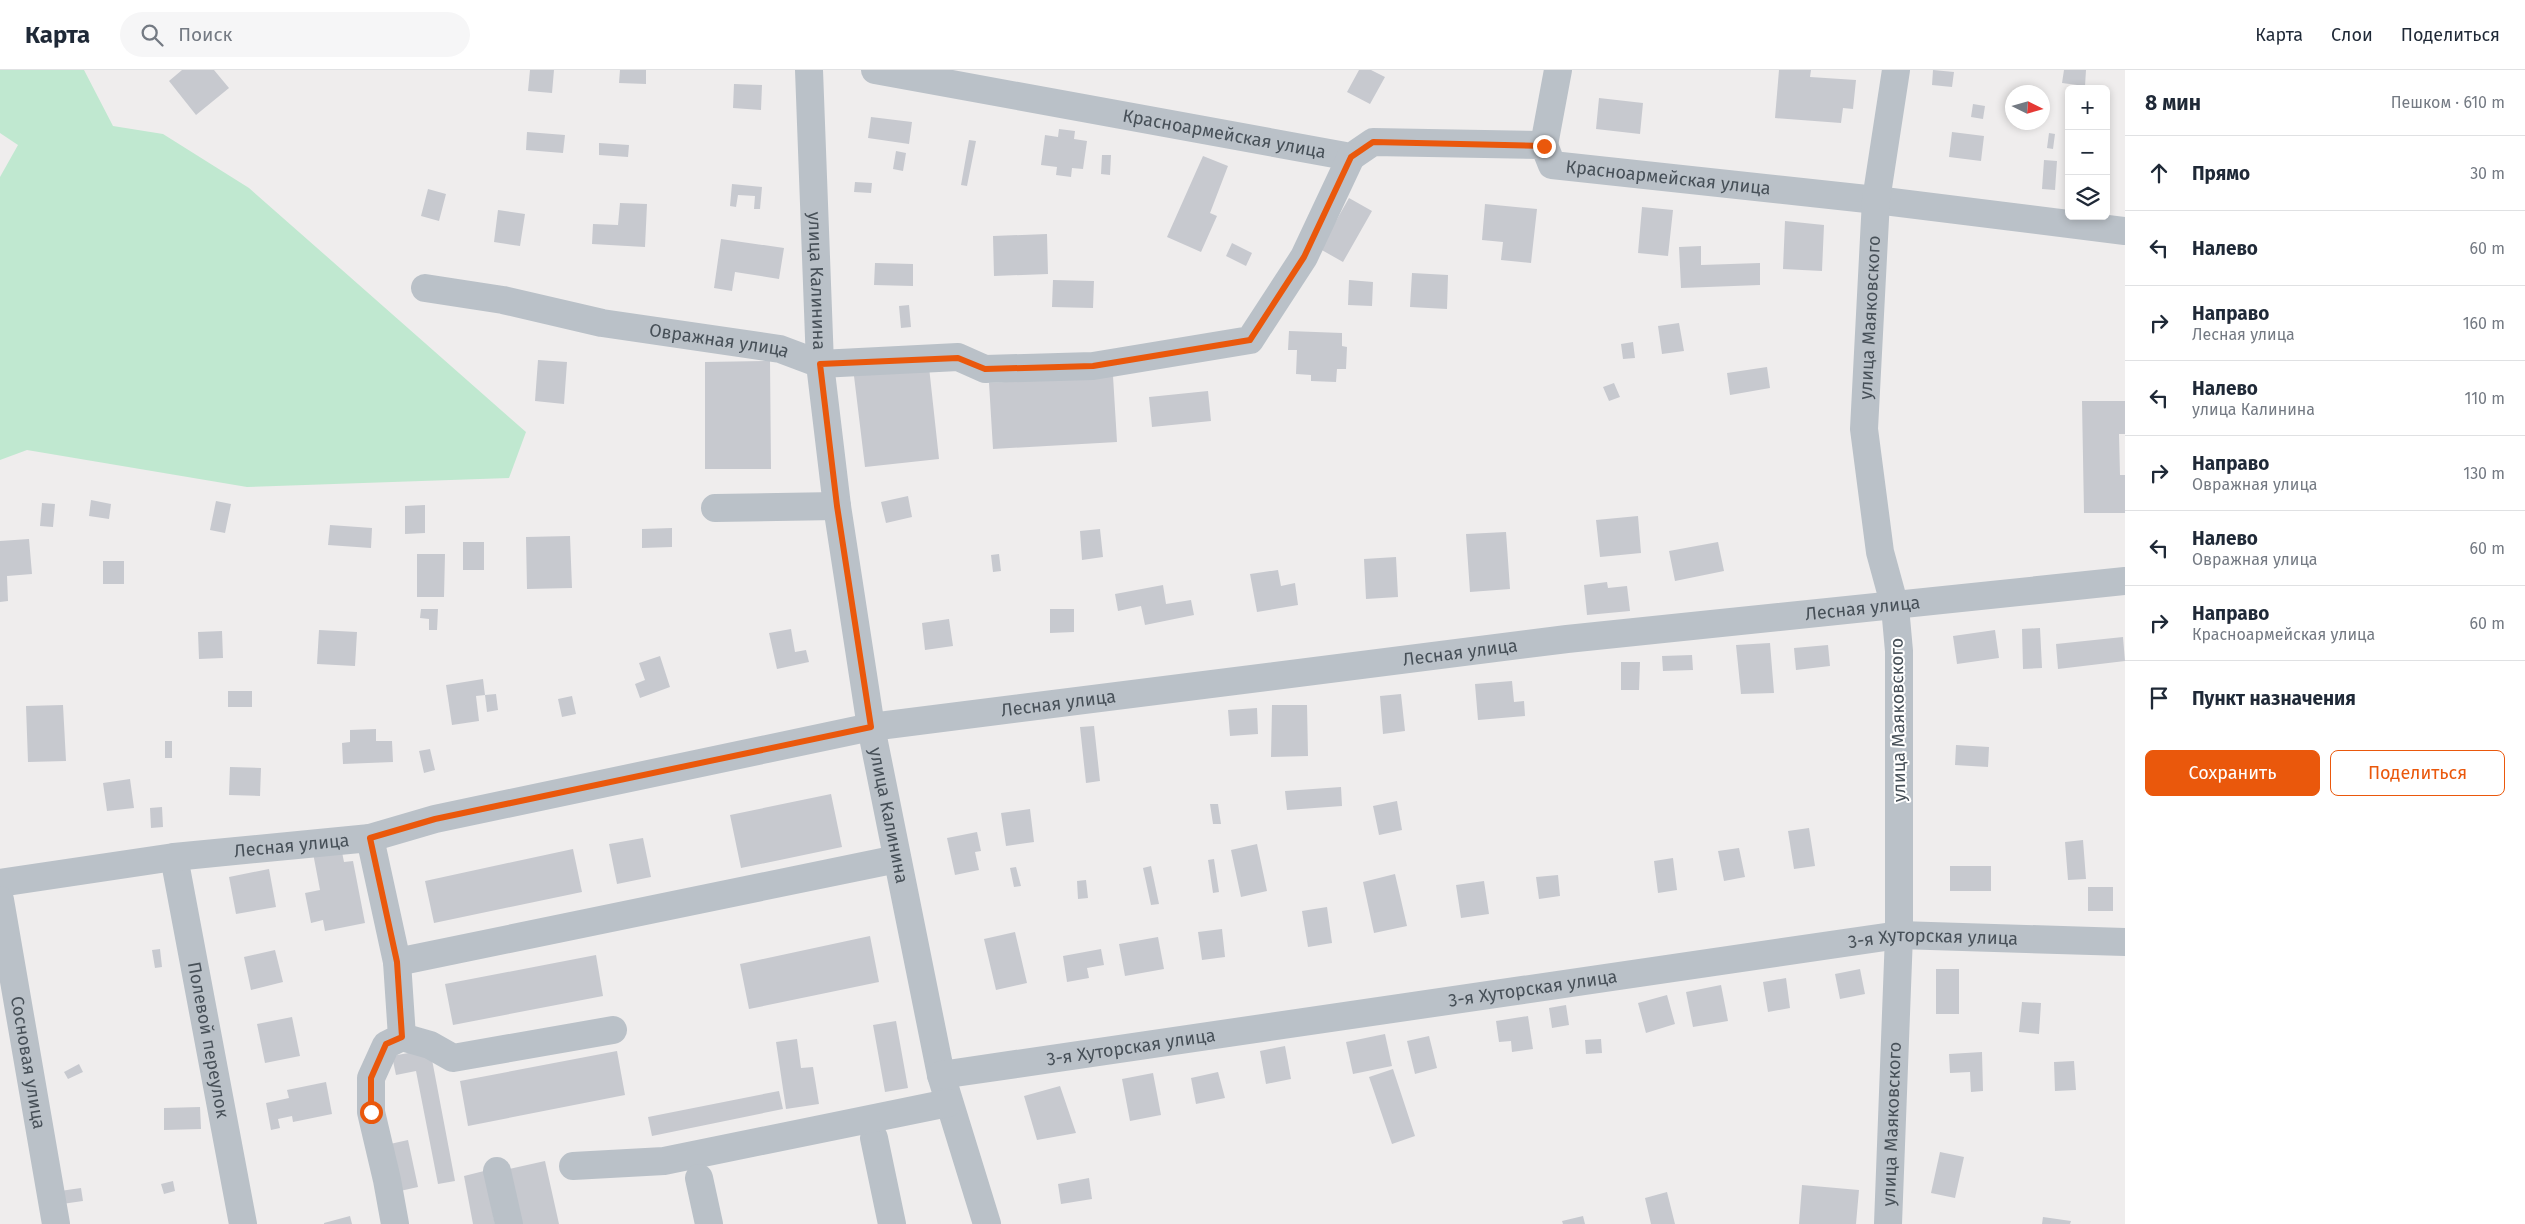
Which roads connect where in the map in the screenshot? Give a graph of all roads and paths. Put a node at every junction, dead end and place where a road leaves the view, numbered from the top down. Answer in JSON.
{"nodes":[{"id":1,"x":809,"y":70,"type":"edge"},
{"id":2,"x":875,"y":70,"type":"edge"},
{"id":3,"x":1558,"y":70,"type":"edge"},
{"id":4,"x":1896,"y":70,"type":"edge"},
{"id":5,"x":1544,"y":146,"type":"junction"},
{"id":6,"x":1351,"y":157,"type":"junction"},
{"id":7,"x":1876,"y":200,"type":"junction"},
{"id":8,"x":2125,"y":231,"type":"edge"},
{"id":9,"x":425,"y":288,"type":"dead end"},
{"id":10,"x":820,"y":364,"type":"junction"},
{"id":11,"x":837,"y":506,"type":"junction"},
{"id":12,"x":715,"y":508,"type":"dead end"},
{"id":13,"x":2125,"y":581,"type":"edge"},
{"id":14,"x":1896,"y":607,"type":"junction"},
{"id":15,"x":871,"y":727,"type":"junction"},
{"id":16,"x":370,"y":838,"type":"junction"},
{"id":17,"x":174,"y":857,"type":"junction"},
{"id":18,"x":897,"y":859,"type":"junction"},
{"id":19,"x":0,"y":883,"type":"edge"},
{"id":20,"x":0,"y":900,"type":"edge"},
{"id":21,"x":1899,"y":936,"type":"junction"},
{"id":22,"x":2125,"y":942,"type":"edge"},
{"id":23,"x":397,"y":962,"type":"junction"},
{"id":24,"x":613,"y":1030,"type":"dead end"},
{"id":25,"x":402,"y":1037,"type":"junction"},
{"id":26,"x":941,"y":1075,"type":"junction"},
{"id":27,"x":948,"y":1103,"type":"junction"},
{"id":28,"x":874,"y":1138,"type":"dead end"},
{"id":29,"x":572,"y":1166,"type":"dead end"},
{"id":30,"x":497,"y":1170,"type":"dead end"},
{"id":31,"x":699,"y":1178,"type":"dead end"},
{"id":32,"x":56,"y":1224,"type":"edge"},
{"id":33,"x":243,"y":1224,"type":"edge"},
{"id":34,"x":395,"y":1224,"type":"edge"},
{"id":35,"x":509,"y":1224,"type":"edge"},
{"id":36,"x":709,"y":1224,"type":"edge"},
{"id":37,"x":892,"y":1224,"type":"edge"},
{"id":38,"x":987,"y":1224,"type":"edge"},
{"id":39,"x":1888,"y":1224,"type":"edge"}],
"edges":[{"from":1,"to":10,"type":"street","name":"улица Калинина"},
{"from":2,"to":6,"type":"street","name":"Красноармейская улица"},
{"from":3,"to":5,"type":"street"},
{"from":4,"to":7,"type":"street","name":"улица Маяковского"},
{"from":5,"to":6,"type":"street","name":"Красноармейская улица"},
{"from":5,"to":7,"type":"street","name":"Красноармейская улица"},
{"from":6,"to":10,"type":"street","name":"Овражная улица"},
{"from":7,"to":8,"type":"street","name":"Красноармейская улица"},
{"from":7,"to":14,"type":"street","name":"улица Маяковского"},
{"from":9,"to":10,"type":"street","name":"Овражная улица"},
{"from":10,"to":11,"type":"street","name":"улица Калинина"},
{"from":11,"to":12,"type":"street"},
{"from":11,"to":15,"type":"street","name":"улица Калинина"},
{"from":13,"to":14,"type":"street","name":"Лесная улица"},
{"from":14,"to":15,"type":"street","name":"Лесная улица"},
{"from":14,"to":21,"type":"street","name":"улица Маяковского"},
{"from":15,"to":16,"type":"street","name":"Лесная улица"},
{"from":15,"to":18,"type":"street","name":"улица Калинина"},
{"from":16,"to":17,"type":"street","name":"Лесная улица"},
{"from":16,"to":23,"type":"street"},
{"from":17,"to":19,"type":"street","name":"Лесная улица"},
{"from":17,"to":33,"type":"street","name":"Полевой переулок"},
{"from":18,"to":23,"type":"street"},
{"from":18,"to":26,"type":"street","name":"улица Калинина"},
{"from":20,"to":32,"type":"street","name":"Сосновая улица"},
{"from":21,"to":22,"type":"street","name":"3-я Хуторская улица"},
{"from":21,"to":26,"type":"street","name":"3-я Хуторская улица"},
{"from":21,"to":39,"type":"street","name":"улица Маяковского"},
{"from":23,"to":25,"type":"street"},
{"from":24,"to":25,"type":"street"},
{"from":25,"to":34,"type":"street"},
{"from":26,"to":27,"type":"street","name":"улица Калинина"},
{"from":27,"to":29,"type":"street"},
{"from":27,"to":38,"type":"street","name":"улица Калинина"},
{"from":28,"to":37,"type":"street"},
{"from":30,"to":35,"type":"street"},
{"from":31,"to":36,"type":"street"}]}
